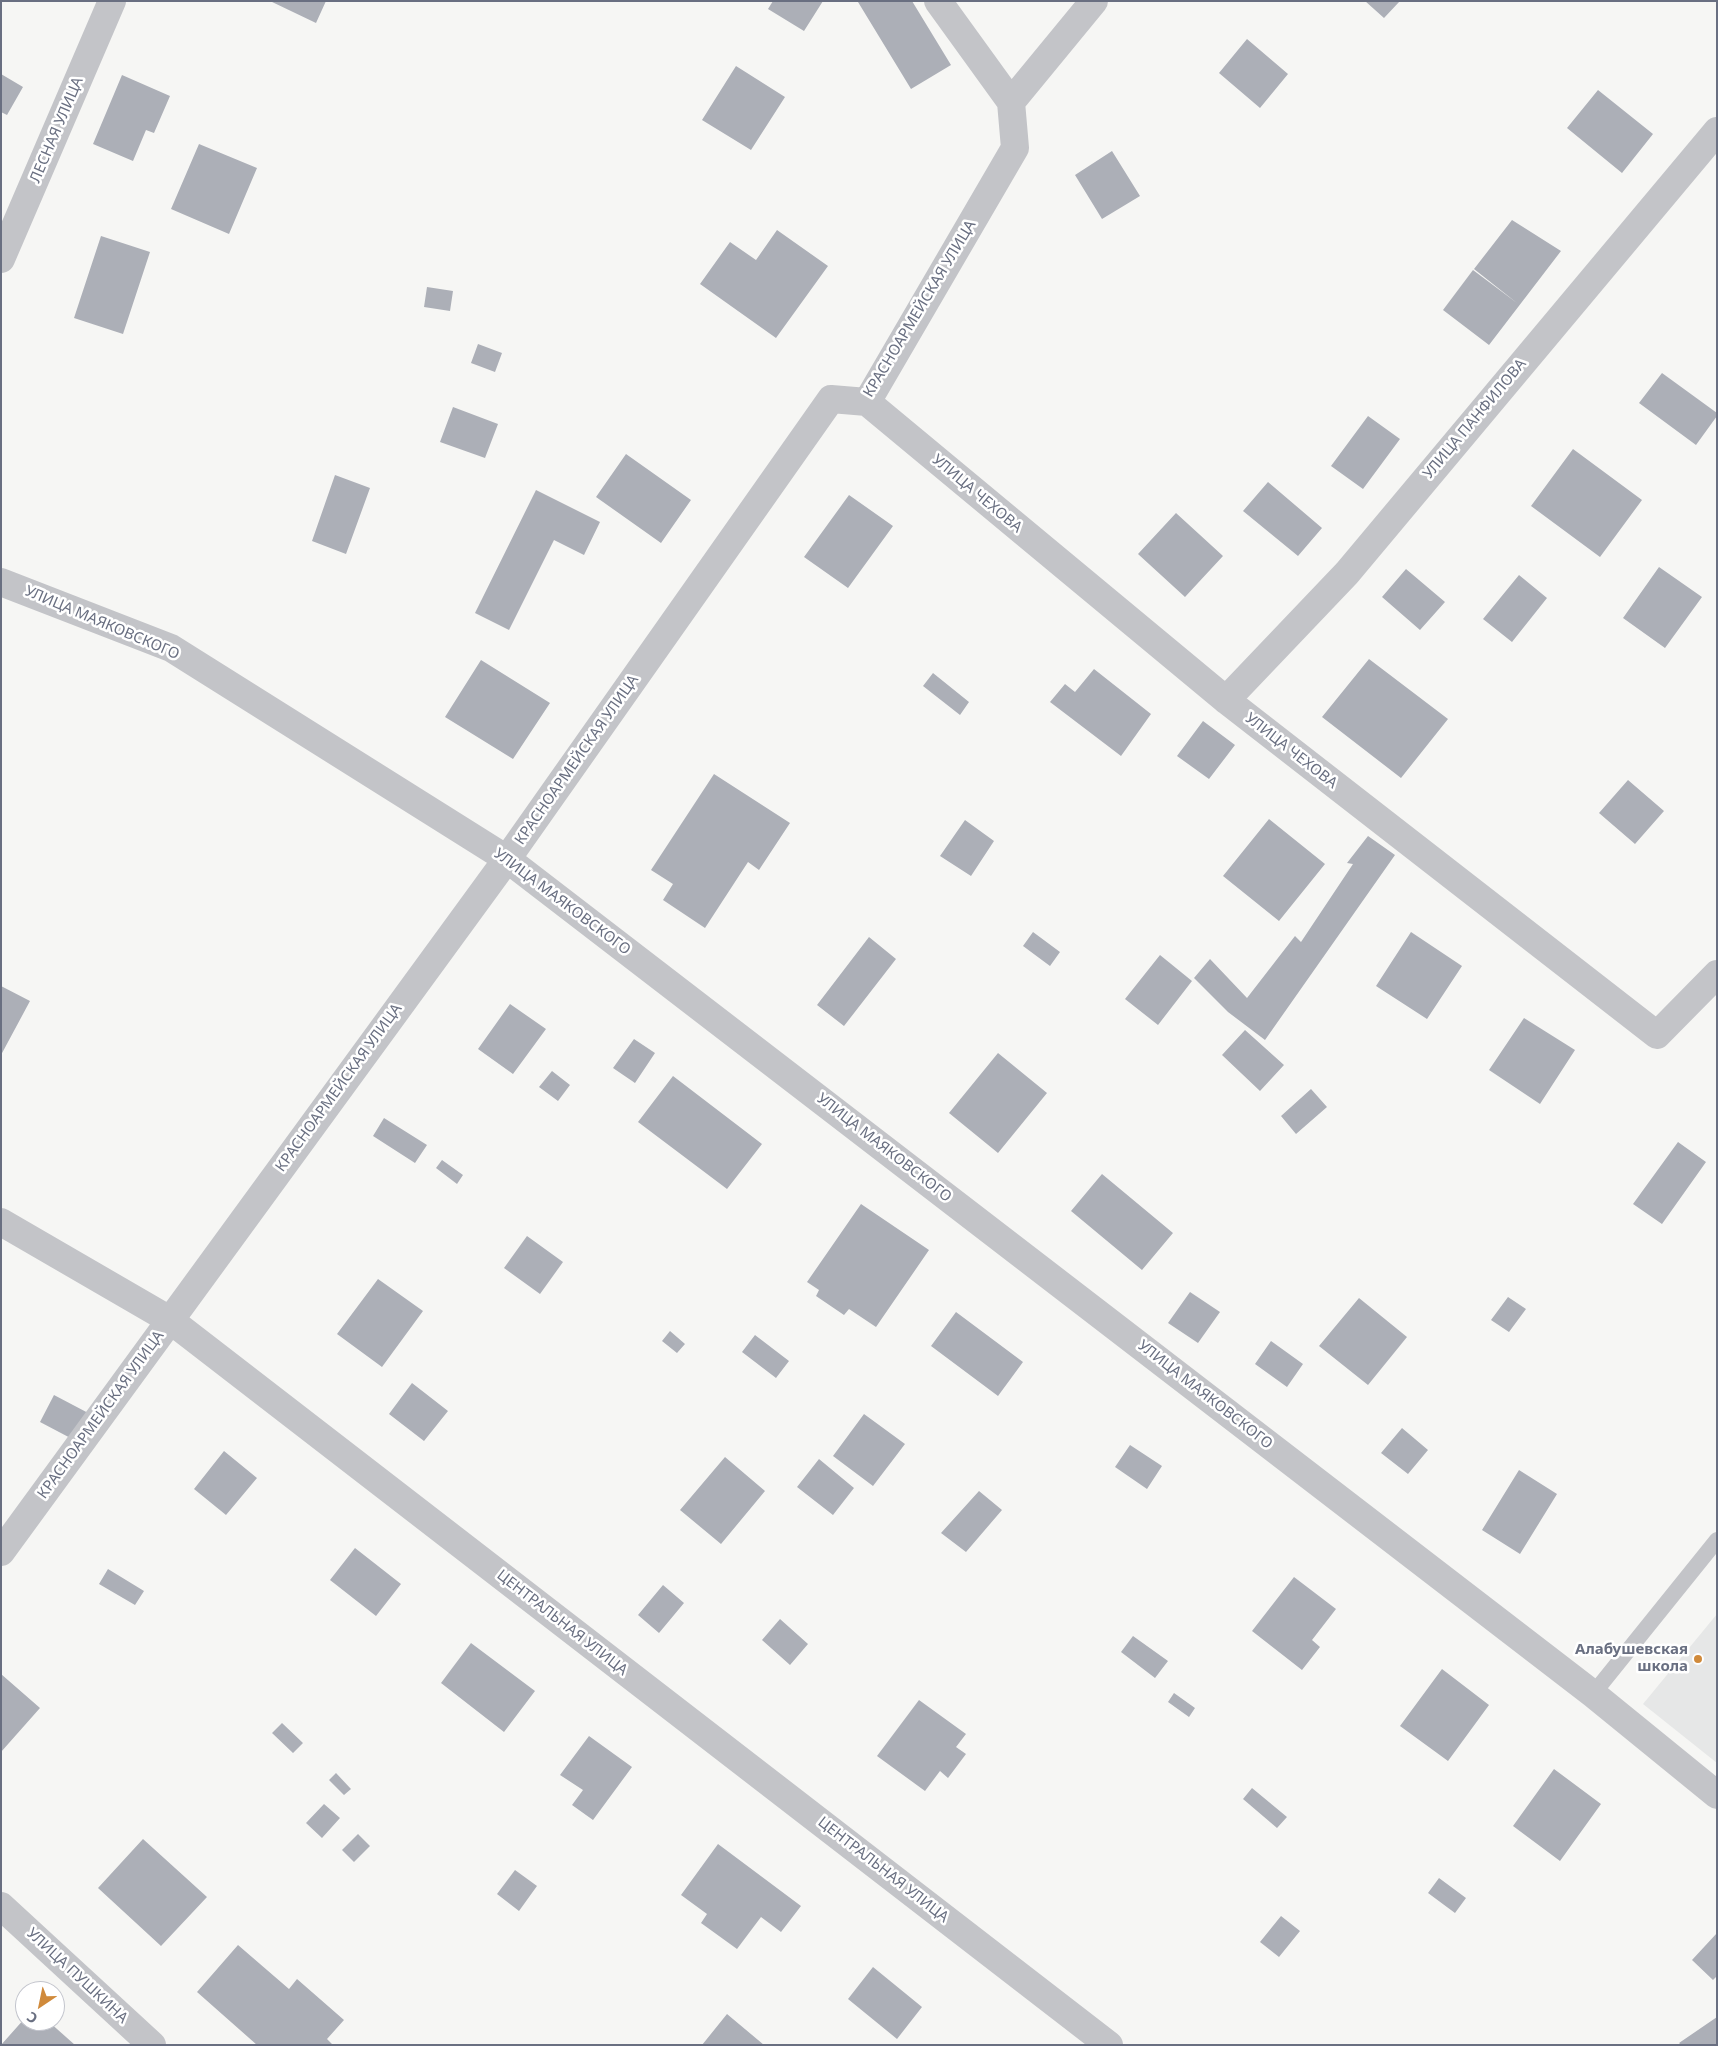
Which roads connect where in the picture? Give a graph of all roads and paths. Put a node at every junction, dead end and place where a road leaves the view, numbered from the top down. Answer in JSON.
{"nodes":[{"id":1,"x":112,"y":1,"type":"edge"},
{"id":2,"x":938,"y":1,"type":"edge"},
{"id":3,"x":1094,"y":1,"type":"edge"},
{"id":4,"x":1011,"y":102,"type":"junction"},
{"id":5,"x":1717,"y":131,"type":"edge"},
{"id":6,"x":1,"y":260,"type":"edge"},
{"id":7,"x":867,"y":402,"type":"junction"},
{"id":8,"x":1,"y":582,"type":"edge"},
{"id":9,"x":1226,"y":700,"type":"junction"},
{"id":10,"x":507,"y":859,"type":"junction"},
{"id":11,"x":1717,"y":974,"type":"edge"},
{"id":12,"x":1,"y":1222,"type":"edge"},
{"id":13,"x":170,"y":1320,"type":"junction"},
{"id":14,"x":1717,"y":1540,"type":"edge"},
{"id":15,"x":1,"y":1552,"type":"edge"},
{"id":16,"x":1593,"y":1694,"type":"junction"},
{"id":17,"x":1717,"y":1795,"type":"edge"},
{"id":18,"x":1,"y":1906,"type":"edge"},
{"id":19,"x":152,"y":2045,"type":"edge"},
{"id":20,"x":1109,"y":2045,"type":"edge"}],
"edges":[{"from":1,"to":6,"type":"street","name":"ЛЕСНАЯ УЛИЦА"},
{"from":2,"to":4,"type":"street"},
{"from":3,"to":4,"type":"street"},
{"from":4,"to":7,"type":"street","name":"КРАСНОАРМЕЙСКАЯ УЛИЦА"},
{"from":5,"to":9,"type":"street","name":"УЛИЦА ПАНФИЛОВА"},
{"from":7,"to":9,"type":"street","name":"УЛИЦА ЧЕХОВА"},
{"from":7,"to":10,"type":"street","name":"КРАСНОАРМЕЙСКАЯ УЛИЦА"},
{"from":8,"to":10,"type":"street","name":"УЛИЦА МАЯКОВСКОГО"},
{"from":9,"to":11,"type":"street","name":"УЛИЦА ЧЕХОВА"},
{"from":10,"to":13,"type":"street","name":"КРАСНОАРМЕЙСКАЯ УЛИЦА"},
{"from":10,"to":16,"type":"street","name":"УЛИЦА МАЯКОВСКОГО"},
{"from":12,"to":13,"type":"street","name":"ЦЕНТРАЛЬНАЯ УЛИЦА"},
{"from":13,"to":15,"type":"street","name":"КРАСНОАРМЕЙСКАЯ УЛИЦА"},
{"from":13,"to":20,"type":"street","name":"ЦЕНТРАЛЬНАЯ УЛИЦА"},
{"from":14,"to":16,"type":"lane"},
{"from":16,"to":17,"type":"street","name":"УЛИЦА МАЯКОВСКОГО"},
{"from":18,"to":19,"type":"street","name":"УЛИЦА ПУШКИНА"}]}
